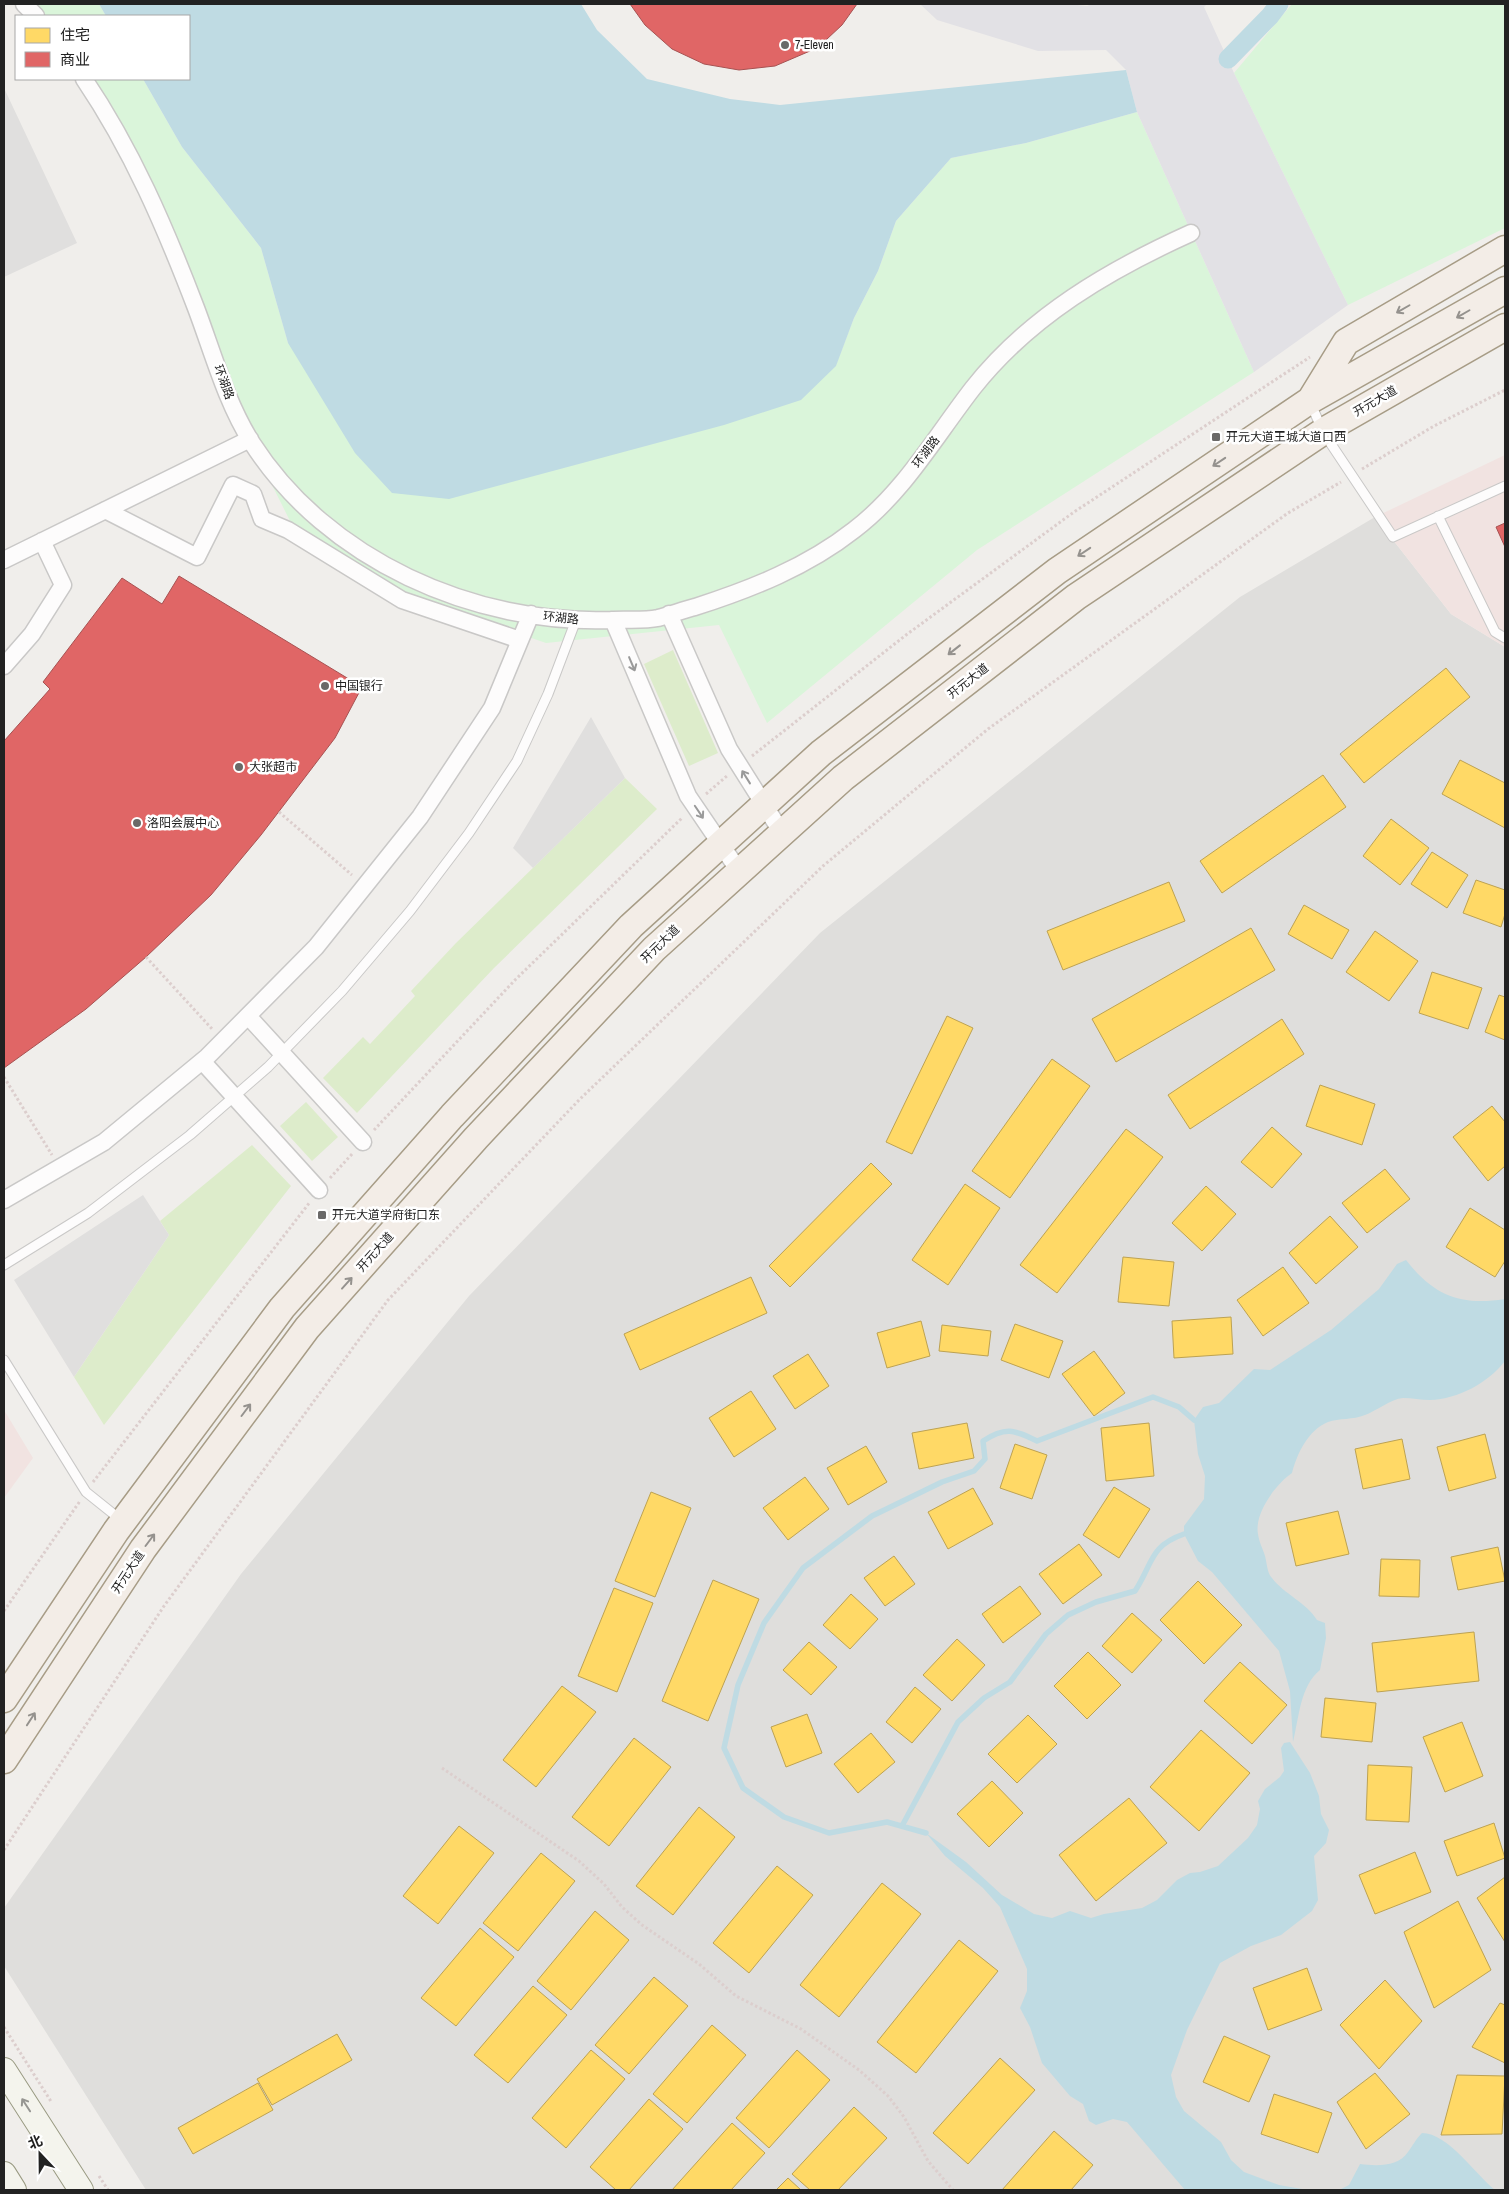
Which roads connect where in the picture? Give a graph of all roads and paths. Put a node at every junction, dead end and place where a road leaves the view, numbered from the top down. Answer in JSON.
{"nodes":[{"id":1,"x":24,"y":4,"type":"edge"},
{"id":2,"x":35,"y":15,"type":"edge"},
{"id":3,"x":85,"y":80,"type":"edge"},
{"id":4,"x":1191,"y":233,"type":"dead end"},
{"id":5,"x":1505,"y":249,"type":"edge"},
{"id":6,"x":1505,"y":290,"type":"edge"},
{"id":7,"x":1505,"y":327,"type":"edge"},
{"id":8,"x":1505,"y":390,"type":"edge"},
{"id":9,"x":1310,"y":401,"type":"junction"},
{"id":10,"x":1323,"y":432,"type":"junction"},
{"id":11,"x":250,"y":439,"type":"junction"},
{"id":12,"x":1352,"y":475,"type":"junction"},
{"id":13,"x":1505,"y":486,"type":"edge"},
{"id":14,"x":105,"y":510,"type":"junction"},
{"id":15,"x":1438,"y":516,"type":"junction"},
{"id":16,"x":42,"y":541,"type":"junction"},
{"id":17,"x":4,"y":560,"type":"edge"},
{"id":18,"x":531,"y":614,"type":"junction"},
{"id":19,"x":669,"y":614,"type":"junction"},
{"id":20,"x":576,"y":620,"type":"junction"},
{"id":21,"x":612,"y":620,"type":"junction"},
{"id":22,"x":1505,"y":638,"type":"edge"},
{"id":23,"x":520,"y":640,"type":"junction"},
{"id":24,"x":4,"y":666,"type":"edge"},
{"id":25,"x":764,"y":806,"type":"junction"},
{"id":26,"x":279,"y":812,"type":"dead end"},
{"id":27,"x":782,"y":833,"type":"junction"},
{"id":28,"x":721,"y":844,"type":"junction"},
{"id":29,"x":739,"y":871,"type":"junction"},
{"id":30,"x":365,"y":886,"type":"junction"},
{"id":31,"x":146,"y":957,"type":"dead end"},
{"id":32,"x":248,"y":1016,"type":"junction"},
{"id":33,"x":223,"y":1041,"type":"junction"},
{"id":34,"x":282,"y":1053,"type":"junction"},
{"id":35,"x":202,"y":1061,"type":"junction"},
{"id":36,"x":4,"y":1077,"type":"edge"},
{"id":37,"x":234,"y":1097,"type":"junction"},
{"id":38,"x":363,"y":1142,"type":"dead end"},
{"id":39,"x":60,"y":1168,"type":"junction"},
{"id":40,"x":319,"y":1190,"type":"dead end"},
{"id":41,"x":4,"y":1200,"type":"edge"},
{"id":42,"x":4,"y":1265,"type":"edge"},
{"id":43,"x":4,"y":1360,"type":"edge"},
{"id":44,"x":123,"y":1522,"type":"junction"},
{"id":45,"x":4,"y":1699,"type":"edge"},
{"id":46,"x":4,"y":1760,"type":"edge"},
{"id":47,"x":442,"y":1768,"type":"dead end"},
{"id":48,"x":4,"y":1850,"type":"edge"},
{"id":49,"x":4,"y":2070,"type":"edge"},
{"id":50,"x":4,"y":2174,"type":"edge"},
{"id":51,"x":14,"y":2190,"type":"edge"},
{"id":52,"x":81,"y":2190,"type":"edge"},
{"id":53,"x":952,"y":2190,"type":"edge"}],
"edges":[{"from":1,"to":2,"type":"street"},
{"from":3,"to":11,"type":"street","name":"环湖路"},
{"from":4,"to":19,"type":"street","name":"环湖路"},
{"from":5,"to":9,"type":"main road","one_way":true},
{"from":6,"to":9,"type":"main road","one_way":true},
{"from":7,"to":10,"type":"main road","name":"开元大道"},
{"from":8,"to":12,"type":"path"},
{"from":9,"to":10,"type":"lane"},
{"from":9,"to":25,"type":"main road","one_way":true},
{"from":10,"to":12,"type":"lane"},
{"from":10,"to":27,"type":"main road","name":"开元大道"},
{"from":11,"to":14,"type":"street"},
{"from":11,"to":18,"type":"street","name":"环湖路"},
{"from":12,"to":15,"type":"lane"},
{"from":12,"to":48,"type":"path"},
{"from":13,"to":15,"type":"lane"},
{"from":14,"to":16,"type":"street"},
{"from":14,"to":23,"type":"street"},
{"from":15,"to":22,"type":"lane"},
{"from":16,"to":17,"type":"street"},
{"from":16,"to":24,"type":"street"},
{"from":18,"to":20,"type":"street","name":"环湖路"},
{"from":18,"to":23,"type":"street"},
{"from":19,"to":21,"type":"street","name":"环湖路"},
{"from":25,"to":19,"type":"street","one_way":true},
{"from":20,"to":21,"type":"street","name":"环湖路"},
{"from":20,"to":34,"type":"lane"},
{"from":21,"to":28,"type":"street","one_way":true},
{"from":23,"to":30,"type":"street"},
{"from":25,"to":27,"type":"street"},
{"from":25,"to":28,"type":"main road"},
{"from":26,"to":30,"type":"path"},
{"from":27,"to":29,"type":"main road","name":"开元大道"},
{"from":28,"to":29,"type":"street"},
{"from":28,"to":44,"type":"main road"},
{"from":46,"to":29,"type":"main road","name":"开元大道","one_way":true},
{"from":30,"to":32,"type":"street"},
{"from":31,"to":33,"type":"path"},
{"from":32,"to":33,"type":"street"},
{"from":32,"to":34,"type":"street"},
{"from":33,"to":35,"type":"street"},
{"from":34,"to":37,"type":"lane"},
{"from":34,"to":38,"type":"street"},
{"from":35,"to":37,"type":"street"},
{"from":35,"to":39,"type":"street"},
{"from":36,"to":39,"type":"path"},
{"from":37,"to":40,"type":"street"},
{"from":37,"to":42,"type":"lane"},
{"from":39,"to":41,"type":"street"},
{"from":43,"to":44,"type":"lane"},
{"from":44,"to":45,"type":"main road"},
{"from":47,"to":53,"type":"path"},
{"from":52,"to":49,"type":"main road","one_way":true},
{"from":50,"to":51,"type":"main road"}]}
